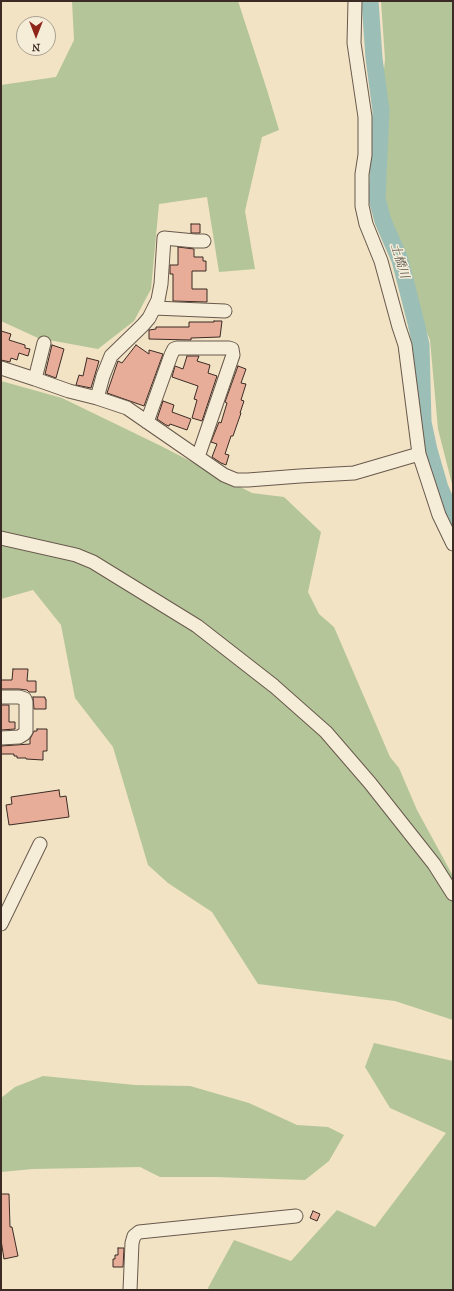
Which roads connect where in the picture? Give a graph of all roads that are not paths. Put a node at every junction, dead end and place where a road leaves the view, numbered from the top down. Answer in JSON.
{"nodes":[{"id":1,"x":355,"y":1,"type":"edge"},
{"id":2,"x":204,"y":241,"type":"dead end"},
{"id":3,"x":154,"y":308,"type":"junction"},
{"id":4,"x":225,"y":311,"type":"dead end"},
{"id":5,"x":44,"y":343,"type":"dead end"},
{"id":6,"x":1,"y":368,"type":"edge"},
{"id":7,"x":34,"y":379,"type":"junction"},
{"id":8,"x":97,"y":398,"type":"junction"},
{"id":9,"x":147,"y":422,"type":"junction"},
{"id":10,"x":419,"y":454,"type":"junction"},
{"id":11,"x":198,"y":457,"type":"junction"},
{"id":12,"x":1,"y":538,"type":"edge"},
{"id":13,"x":453,"y":544,"type":"edge"},
{"id":14,"x":1,"y":697,"type":"edge"},
{"id":15,"x":1,"y":738,"type":"edge"},
{"id":16,"x":40,"y":844,"type":"dead end"},
{"id":17,"x":453,"y":894,"type":"edge"},
{"id":18,"x":1,"y":924,"type":"edge"},
{"id":19,"x":296,"y":1216,"type":"dead end"},
{"id":20,"x":130,"y":1290,"type":"edge"}],
"edges":[{"from":1,"to":10,"type":"street"},
{"from":2,"to":3,"type":"street"},
{"from":3,"to":4,"type":"street"},
{"from":3,"to":8,"type":"street"},
{"from":5,"to":7,"type":"street"},
{"from":6,"to":7,"type":"street"},
{"from":7,"to":8,"type":"street"},
{"from":8,"to":9,"type":"street"},
{"from":9,"to":11,"type":"street"},
{"from":9,"to":11,"type":"street"},
{"from":10,"to":11,"type":"street"},
{"from":10,"to":13,"type":"street"},
{"from":12,"to":17,"type":"street"},
{"from":14,"to":15,"type":"street"},
{"from":16,"to":18,"type":"street"},
{"from":19,"to":20,"type":"street"}]}
